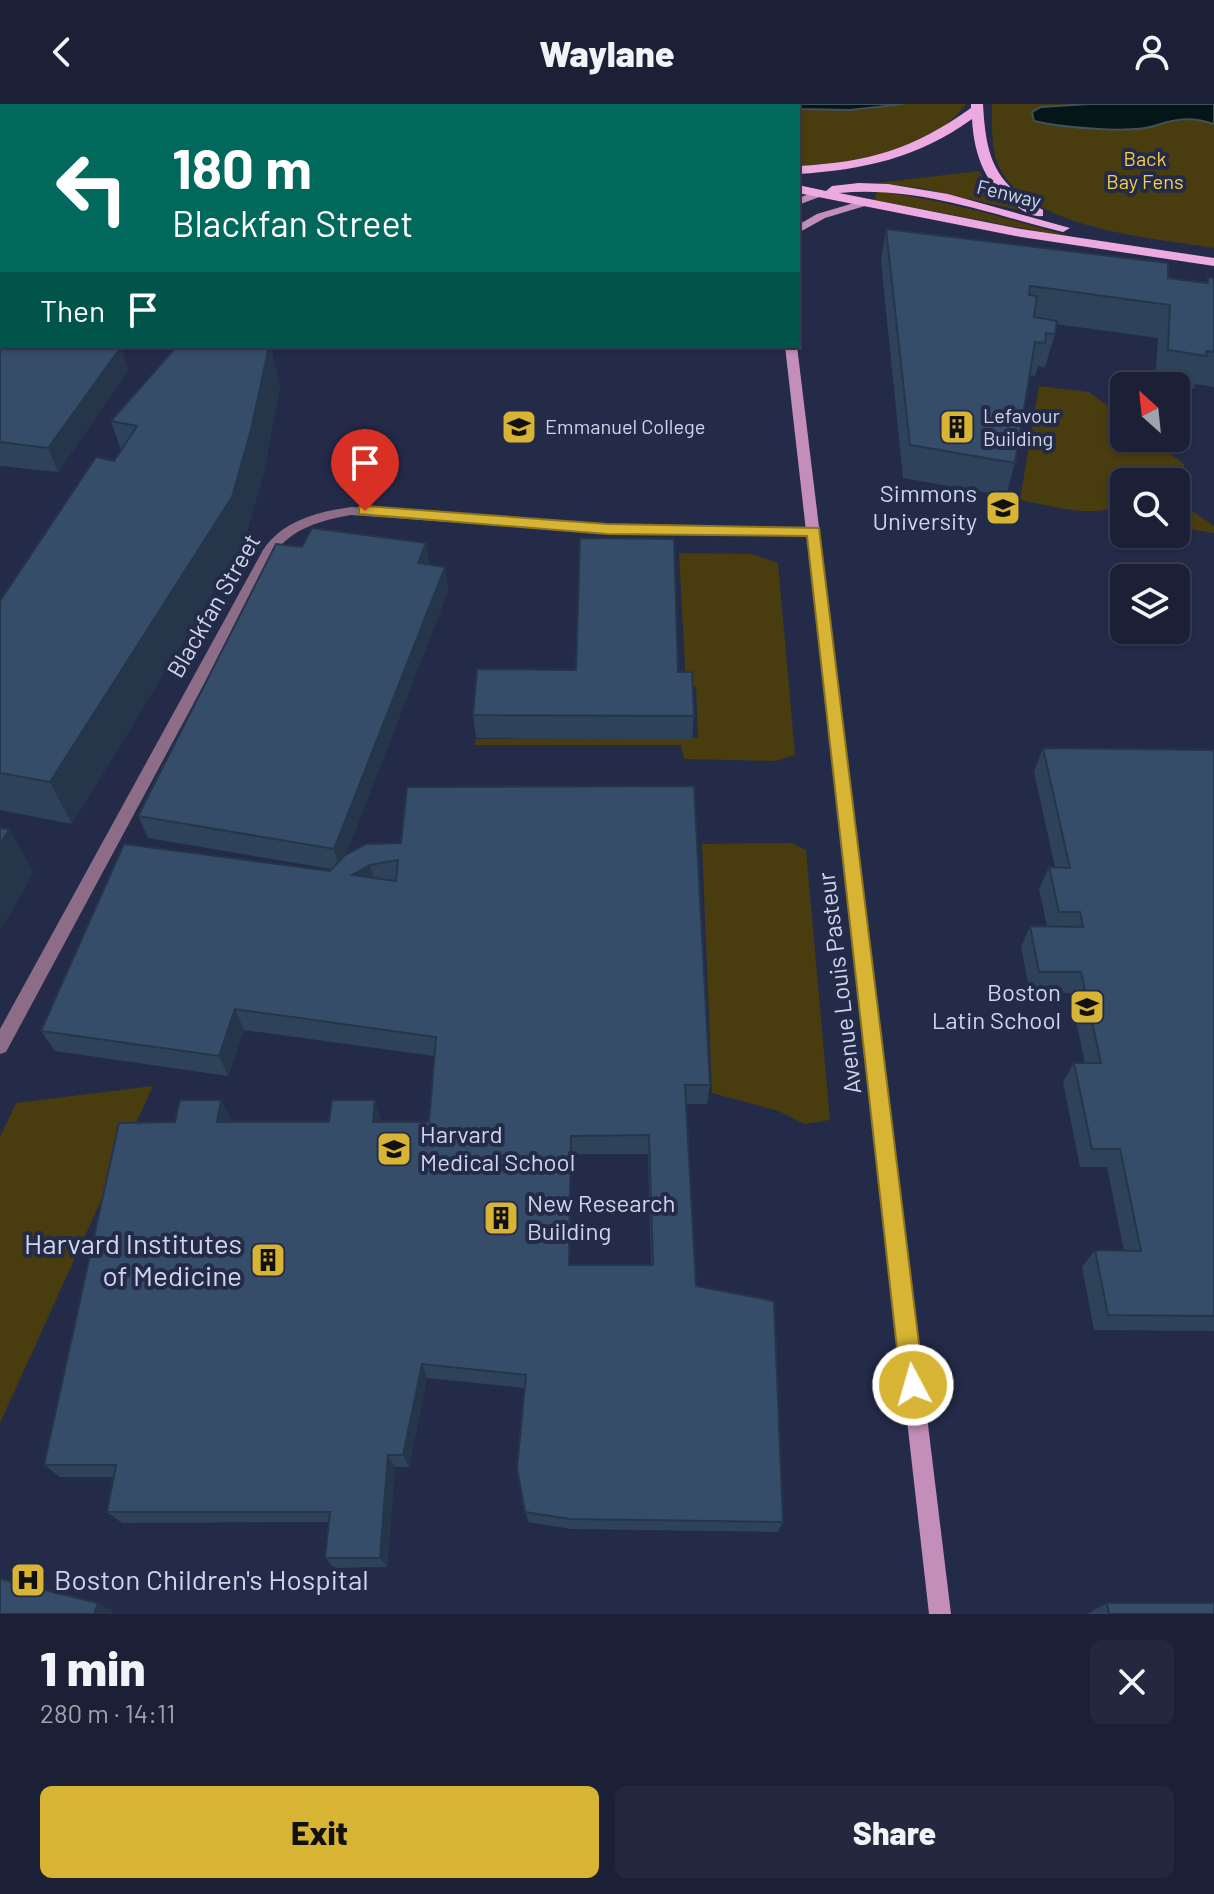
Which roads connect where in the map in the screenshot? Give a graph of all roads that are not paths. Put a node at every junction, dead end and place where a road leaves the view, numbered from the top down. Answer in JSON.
{"nodes":[{"id":1,"x":977,"y":107,"type":"edge"},
{"id":2,"x":800,"y":170,"type":"edge"},
{"id":3,"x":800,"y":190,"type":"edge"},
{"id":4,"x":818,"y":194,"type":"junction"},
{"id":5,"x":800,"y":201,"type":"edge"},
{"id":6,"x":864,"y":203,"type":"junction"},
{"id":7,"x":800,"y":229,"type":"edge"},
{"id":8,"x":1086,"y":233,"type":"junction"},
{"id":9,"x":1188,"y":258,"type":"junction"},
{"id":10,"x":1214,"y":262,"type":"edge"},
{"id":11,"x":791,"y":348,"type":"edge"},
{"id":12,"x":814,"y":531,"type":"junction"},
{"id":13,"x":0,"y":1046,"type":"edge"},
{"id":14,"x":940,"y":1614,"type":"edge"}],
"edges":[{"from":1,"to":2,"type":"main road"},
{"from":1,"to":8,"type":"main road"},
{"from":3,"to":4,"type":"main road","name":"Fenway"},
{"from":4,"to":5,"type":"main road"},
{"from":4,"to":6,"type":"main road","name":"Fenway"},
{"from":4,"to":8,"type":"main road","name":"Fenway"},
{"from":6,"to":7,"type":"main road"},
{"from":6,"to":9,"type":"main road","name":"Fenway"},
{"from":8,"to":9,"type":"main road","name":"Fenway"},
{"from":9,"to":10,"type":"main road","name":"Fenway"},
{"from":11,"to":12,"type":"main road","name":"Avenue Louis Pasteur"},
{"from":12,"to":13,"type":"street","name":"Blackfan Street"},
{"from":12,"to":14,"type":"main road","name":"Avenue Louis Pasteur"}]}
